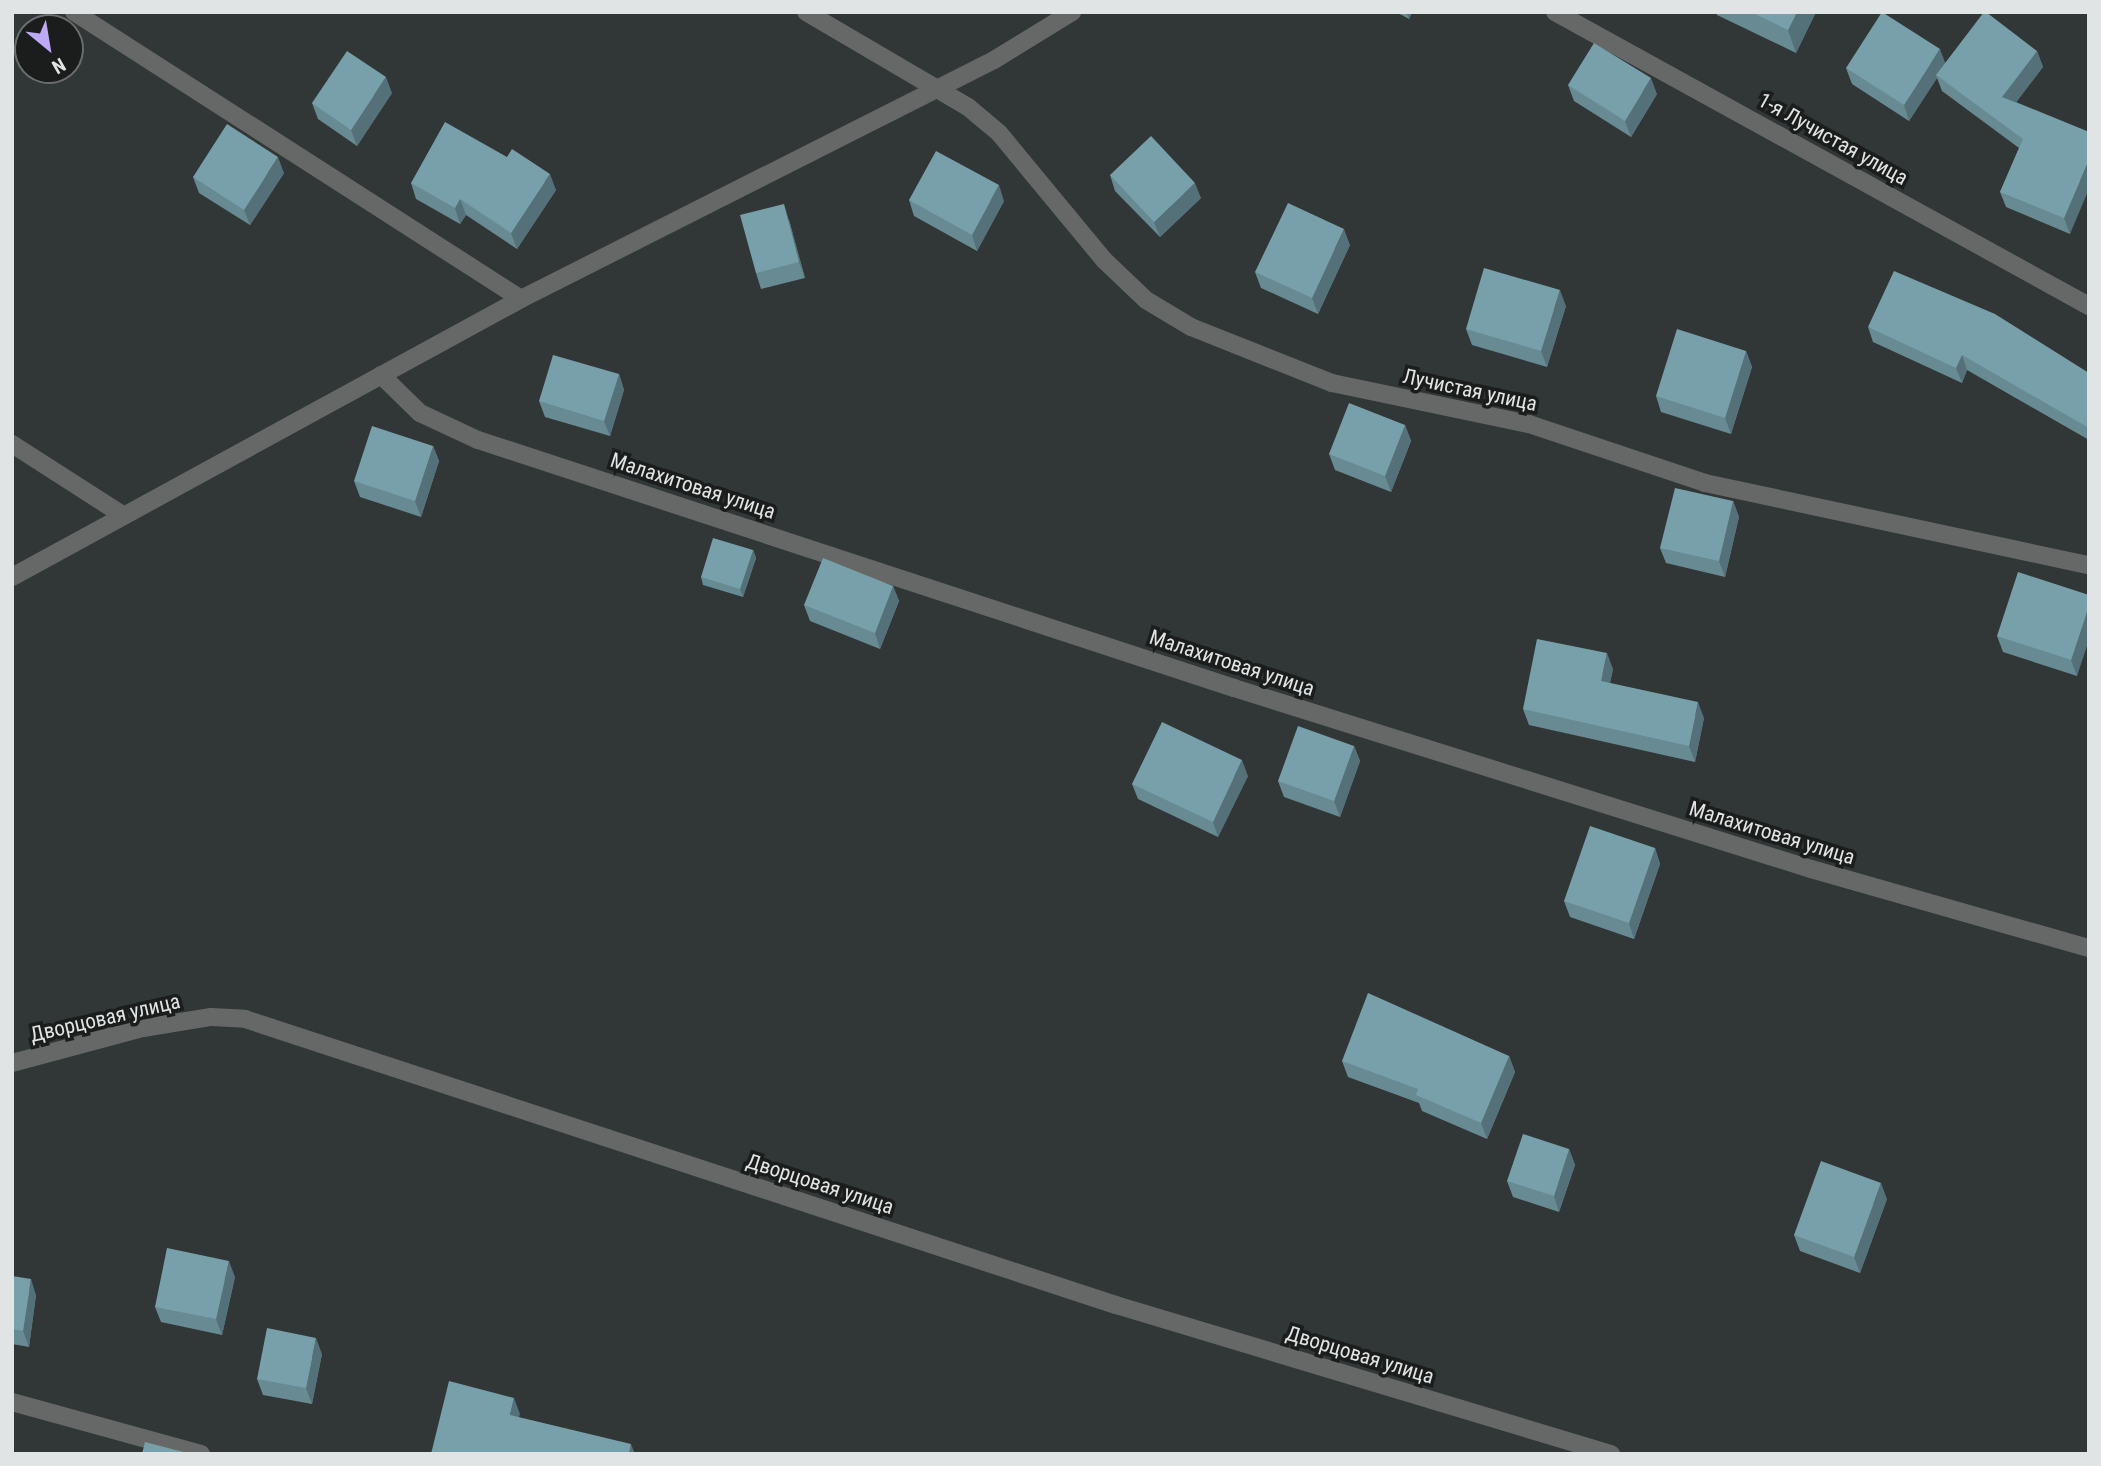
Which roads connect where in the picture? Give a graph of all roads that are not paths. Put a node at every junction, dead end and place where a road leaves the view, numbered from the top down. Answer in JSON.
{"nodes":[{"id":1,"x":74,"y":12,"type":"edge"},
{"id":2,"x":806,"y":12,"type":"edge"},
{"id":3,"x":1072,"y":12,"type":"edge"},
{"id":4,"x":1555,"y":12,"type":"edge"},
{"id":5,"x":933,"y":88,"type":"junction"},
{"id":6,"x":521,"y":299,"type":"junction"},
{"id":7,"x":2089,"y":306,"type":"edge"},
{"id":8,"x":381,"y":375,"type":"junction"},
{"id":9,"x":12,"y":443,"type":"edge"},
{"id":10,"x":124,"y":516,"type":"junction"},
{"id":11,"x":2089,"y":565,"type":"edge"},
{"id":12,"x":12,"y":577,"type":"edge"},
{"id":13,"x":2089,"y":948,"type":"edge"},
{"id":14,"x":12,"y":1063,"type":"edge"},
{"id":15,"x":12,"y":1402,"type":"edge"},
{"id":16,"x":201,"y":1454,"type":"edge"},
{"id":17,"x":1611,"y":1454,"type":"edge"}],
"edges":[{"from":1,"to":6,"type":"street"},
{"from":2,"to":5,"type":"street","name":"Лучистая улица"},
{"from":3,"to":5,"type":"street"},
{"from":4,"to":7,"type":"street","name":"1-я Лучистая улица"},
{"from":5,"to":6,"type":"street"},
{"from":5,"to":11,"type":"street","name":"Лучистая улица"},
{"from":6,"to":8,"type":"street"},
{"from":8,"to":10,"type":"street"},
{"from":8,"to":13,"type":"street","name":"Малахитовая улица"},
{"from":9,"to":10,"type":"street"},
{"from":10,"to":12,"type":"street"},
{"from":14,"to":17,"type":"street","name":"Дворцовая улица"},
{"from":15,"to":16,"type":"street"}]}
